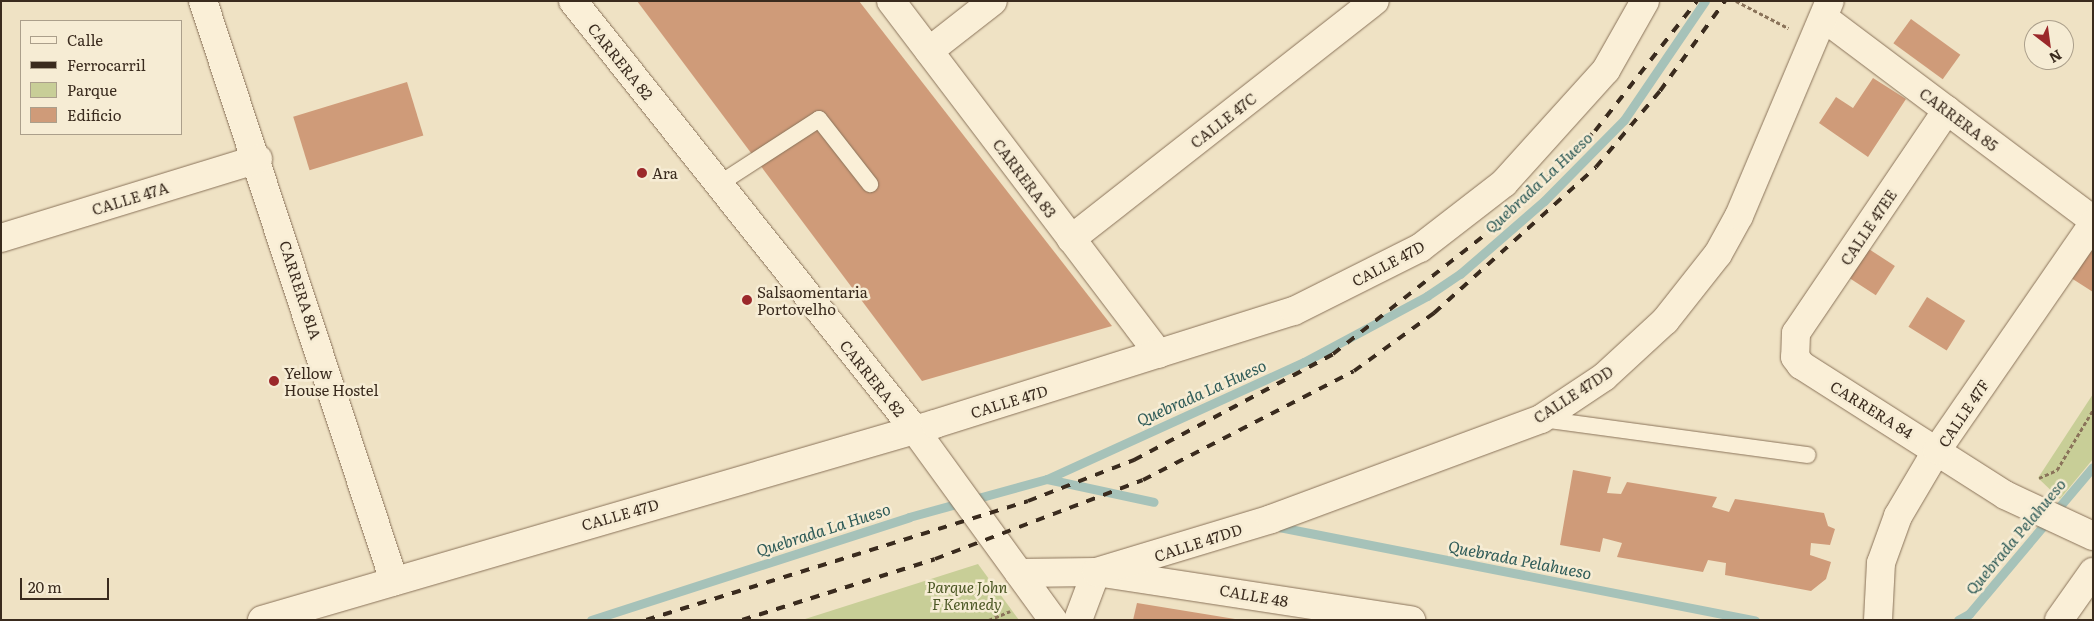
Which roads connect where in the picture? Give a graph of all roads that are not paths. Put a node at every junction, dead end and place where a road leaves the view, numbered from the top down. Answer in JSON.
{"nodes":[{"id":1,"x":203,"y":1,"type":"edge"},
{"id":2,"x":573,"y":1,"type":"edge"},
{"id":3,"x":891,"y":1,"type":"edge"},
{"id":4,"x":993,"y":1,"type":"edge"},
{"id":5,"x":1375,"y":1,"type":"edge"},
{"id":6,"x":1645,"y":1,"type":"edge"},
{"id":7,"x":1827,"y":10,"type":"edge"},
{"id":8,"x":929,"y":52,"type":"junction"},
{"id":9,"x":1948,"y":110,"type":"junction"},
{"id":10,"x":258,"y":159,"type":"junction"},
{"id":11,"x":719,"y":184,"type":"junction"},
{"id":12,"x":870,"y":184,"type":"dead end"},
{"id":13,"x":2093,"y":222,"type":"edge"},
{"id":14,"x":1,"y":238,"type":"edge"},
{"id":15,"x":1071,"y":240,"type":"junction"},
{"id":16,"x":1793,"y":346,"type":"joint"},
{"id":17,"x":1159,"y":354,"type":"junction"},
{"id":18,"x":1541,"y":418,"type":"junction"},
{"id":19,"x":915,"y":430,"type":"junction"},
{"id":20,"x":1937,"y":450,"type":"junction"},
{"id":21,"x":1808,"y":455,"type":"dead end"},
{"id":22,"x":2090,"y":534,"type":"edge"},
{"id":23,"x":1096,"y":572,"type":"junction"},
{"id":24,"x":2093,"y":572,"type":"edge"},
{"id":25,"x":1019,"y":573,"type":"junction"},
{"id":26,"x":394,"y":581,"type":"junction"},
{"id":27,"x":1284,"y":610,"type":"edge"},
{"id":28,"x":262,"y":620,"type":"edge"},
{"id":29,"x":1053,"y":620,"type":"edge"},
{"id":30,"x":1078,"y":620,"type":"edge"},
{"id":31,"x":1411,"y":620,"type":"edge"},
{"id":32,"x":1878,"y":620,"type":"edge"},
{"id":33,"x":2059,"y":620,"type":"edge"}],
"edges":[{"from":1,"to":10,"type":"street","name":"CARRERA 81A"},
{"from":2,"to":11,"type":"street","name":"CARRERA 82"},
{"from":3,"to":8,"type":"street","name":"CARRERA 83"},
{"from":4,"to":8,"type":"street"},
{"from":5,"to":15,"type":"street","name":"CALLE 47C"},
{"from":6,"to":17,"type":"street","name":"CALLE 47D"},
{"from":7,"to":9,"type":"street","name":"CARRERA 85"},
{"from":7,"to":18,"type":"street","name":"CALLE 47DD"},
{"from":8,"to":15,"type":"street","name":"CARRERA 83"},
{"from":9,"to":13,"type":"street","name":"CARRERA 85"},
{"from":9,"to":16,"type":"street","name":"CALLE 47EE"},
{"from":10,"to":14,"type":"street","name":"CALLE 47A"},
{"from":10,"to":26,"type":"street","name":"CARRERA 81A"},
{"from":11,"to":12,"type":"lane"},
{"from":11,"to":19,"type":"street","name":"CARRERA 82"},
{"from":13,"to":20,"type":"street","name":"CALLE 47F"},
{"from":15,"to":17,"type":"street","name":"CARRERA 83"},
{"from":16,"to":20,"type":"street","name":"CARRERA 84"},
{"from":17,"to":19,"type":"street","name":"CALLE 47D"},
{"from":18,"to":21,"type":"lane"},
{"from":18,"to":23,"type":"street","name":"CALLE 47DD"},
{"from":19,"to":25,"type":"street","name":"CARRERA 82"},
{"from":19,"to":26,"type":"street","name":"CALLE 47D"},
{"from":20,"to":22,"type":"street","name":"CARRERA 84"},
{"from":20,"to":32,"type":"street","name":"CALLE 47F"},
{"from":23,"to":25,"type":"street","name":"CALLE 47DD"},
{"from":23,"to":27,"type":"street","name":"CALLE 48"},
{"from":23,"to":30,"type":"street"},
{"from":24,"to":33,"type":"street"},
{"from":25,"to":29,"type":"street","name":"CARRERA 82"},
{"from":26,"to":28,"type":"street","name":"CALLE 47D"},
{"from":27,"to":31,"type":"street","name":"CALLE 48"}]}
